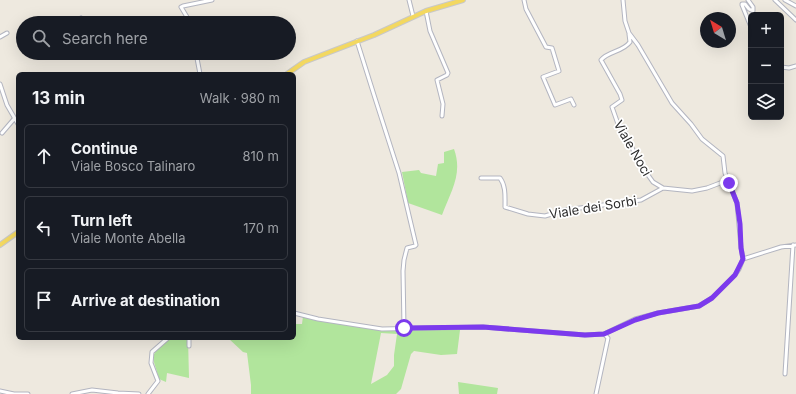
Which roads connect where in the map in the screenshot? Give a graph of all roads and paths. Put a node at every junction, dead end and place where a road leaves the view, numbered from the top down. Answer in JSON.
{"nodes":[{"id":1,"x":212,"y":0,"type":"edge"},
{"id":2,"x":409,"y":0,"type":"edge"},
{"id":3,"x":463,"y":0,"type":"edge"},
{"id":4,"x":524,"y":0,"type":"edge"},
{"id":5,"x":623,"y":0,"type":"edge"},
{"id":6,"x":748,"y":0,"type":"edge"},
{"id":7,"x":775,"y":0,"type":"edge"},
{"id":8,"x":784,"y":0,"type":"edge"},
{"id":9,"x":194,"y":1,"type":"edge"},
{"id":10,"x":796,"y":6,"type":"edge"},
{"id":11,"x":426,"y":11,"type":"junction"},
{"id":12,"x":186,"y":16,"type":"edge"},
{"id":13,"x":413,"y":16,"type":"junction"},
{"id":14,"x":748,"y":17,"type":"edge"},
{"id":15,"x":796,"y":20,"type":"edge"},
{"id":16,"x":7,"y":33,"type":"dead end"},
{"id":17,"x":629,"y":33,"type":"junction"},
{"id":18,"x":0,"y":37,"type":"edge"},
{"id":19,"x":358,"y":41,"type":"junction"},
{"id":20,"x":197,"y":60,"type":"edge"},
{"id":21,"x":796,"y":66,"type":"edge"},
{"id":22,"x":784,"y":67,"type":"edge"},
{"id":23,"x":200,"y":72,"type":"edge"},
{"id":24,"x":290,"y":72,"type":"edge"},
{"id":25,"x":0,"y":84,"type":"edge"},
{"id":26,"x":574,"y":105,"type":"dead end"},
{"id":27,"x":442,"y":116,"type":"dead end"},
{"id":28,"x":14,"y":119,"type":"junction"},
{"id":29,"x":16,"y":122,"type":"edge"},
{"id":30,"x":2,"y":133,"type":"dead end"},
{"id":31,"x":481,"y":178,"type":"dead end"},
{"id":32,"x":728,"y":180,"type":"junction"},
{"id":33,"x":663,"y":188,"type":"junction"},
{"id":34,"x":16,"y":233,"type":"edge"},
{"id":35,"x":0,"y":245,"type":"edge"},
{"id":36,"x":794,"y":245,"type":"edge"},
{"id":37,"x":743,"y":259,"type":"junction"},
{"id":38,"x":296,"y":313,"type":"edge"},
{"id":39,"x":404,"y":328,"type":"junction"},
{"id":40,"x":604,"y":334,"type":"junction"},
{"id":41,"x":166,"y":340,"type":"edge"},
{"id":42,"x":189,"y":340,"type":"edge"},
{"id":43,"x":190,"y":346,"type":"dead end"},
{"id":44,"x":785,"y":374,"type":"dead end"},
{"id":45,"x":0,"y":391,"type":"edge"},
{"id":46,"x":28,"y":394,"type":"edge"},
{"id":47,"x":72,"y":394,"type":"edge"},
{"id":48,"x":139,"y":394,"type":"edge"},
{"id":49,"x":148,"y":394,"type":"edge"},
{"id":50,"x":596,"y":394,"type":"edge"}],
"edges":[{"from":1,"to":9,"type":"street"},
{"from":2,"to":13,"type":"street"},
{"from":3,"to":11,"type":"main road"},
{"from":4,"to":26,"type":"street"},
{"from":5,"to":17,"type":"street"},
{"from":6,"to":14,"type":"street"},
{"from":7,"to":15,"type":"street"},
{"from":8,"to":10,"type":"street"},
{"from":9,"to":12,"type":"street"},
{"from":11,"to":13,"type":"main road"},
{"from":11,"to":27,"type":"street"},
{"from":13,"to":19,"type":"main road"},
{"from":16,"to":18,"type":"street"},
{"from":17,"to":32,"type":"street"},
{"from":17,"to":33,"type":"street","name":"Viale Noci"},
{"from":19,"to":24,"type":"main road"},
{"from":19,"to":39,"type":"street"},
{"from":20,"to":23,"type":"street"},
{"from":21,"to":22,"type":"street"},
{"from":25,"to":28,"type":"street"},
{"from":28,"to":29,"type":"street"},
{"from":28,"to":30,"type":"street"},
{"from":31,"to":33,"type":"street","name":"Viale dei Sorbi"},
{"from":32,"to":33,"type":"street"},
{"from":32,"to":37,"type":"street"},
{"from":34,"to":35,"type":"main road"},
{"from":36,"to":37,"type":"street"},
{"from":36,"to":44,"type":"street"},
{"from":37,"to":40,"type":"street"},
{"from":38,"to":39,"type":"street"},
{"from":39,"to":40,"type":"street"},
{"from":40,"to":50,"type":"street"},
{"from":41,"to":49,"type":"street"},
{"from":42,"to":43,"type":"street"},
{"from":45,"to":46,"type":"street"},
{"from":47,"to":48,"type":"street"}]}
